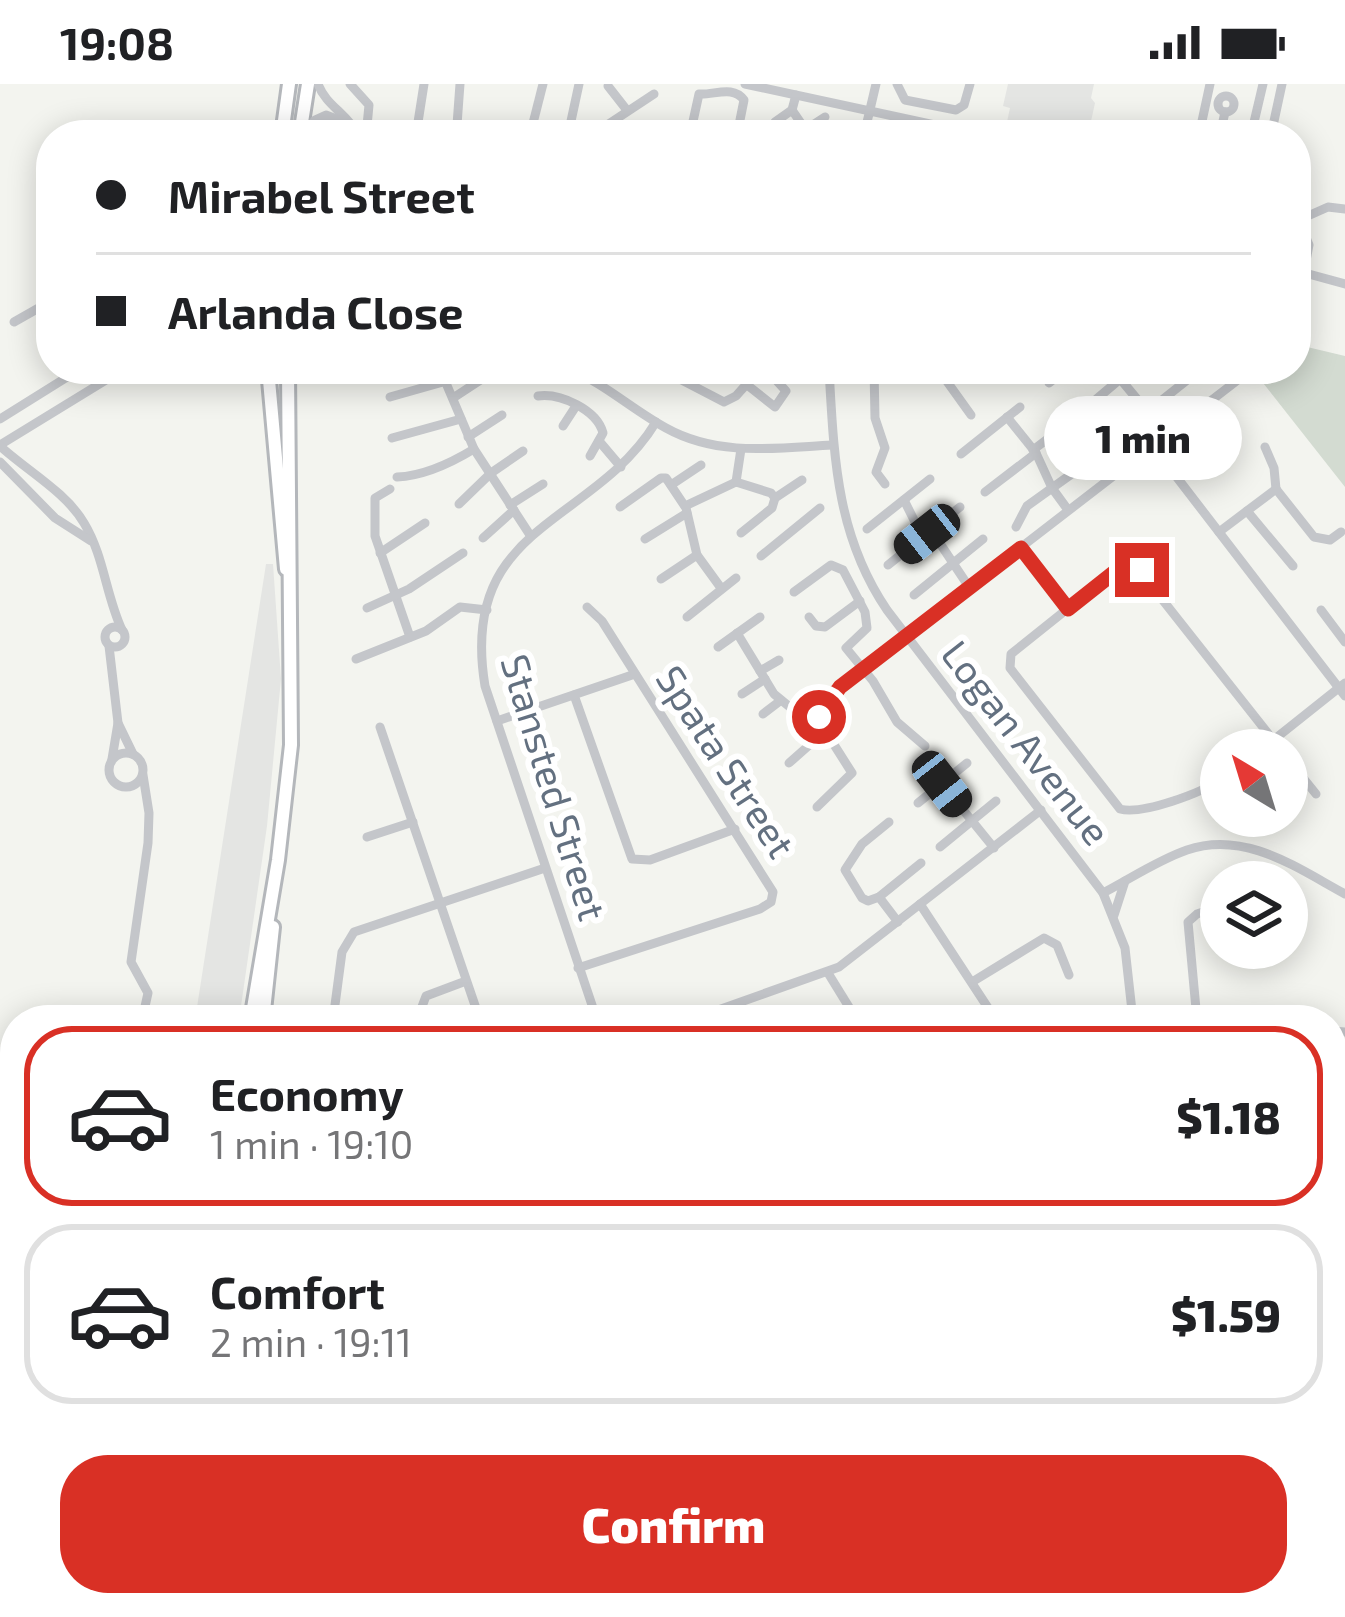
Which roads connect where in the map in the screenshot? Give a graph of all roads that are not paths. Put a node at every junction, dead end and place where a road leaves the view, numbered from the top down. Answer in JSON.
{"nodes":[{"id":1,"x":289,"y":84,"type":"edge"},
{"id":2,"x":308,"y":84,"type":"edge"},
{"id":3,"x":318,"y":84,"type":"edge"},
{"id":4,"x":350,"y":84,"type":"edge"},
{"id":5,"x":424,"y":84,"type":"edge"},
{"id":6,"x":460,"y":84,"type":"edge"},
{"id":7,"x":543,"y":84,"type":"edge"},
{"id":8,"x":579,"y":84,"type":"edge"},
{"id":9,"x":745,"y":84,"type":"edge"},
{"id":10,"x":876,"y":84,"type":"edge"},
{"id":11,"x":897,"y":84,"type":"edge"},
{"id":12,"x":970,"y":84,"type":"edge"},
{"id":13,"x":1210,"y":84,"type":"edge"},
{"id":14,"x":1231,"y":84,"type":"edge"},
{"id":15,"x":1263,"y":84,"type":"edge"},
{"id":16,"x":1282,"y":84,"type":"edge"},
{"id":17,"x":608,"y":86,"type":"edge"},
{"id":18,"x":700,"y":89,"type":"edge"},
{"id":19,"x":654,"y":94,"type":"dead end"},
{"id":20,"x":796,"y":95,"type":"junction"},
{"id":21,"x":1222,"y":104,"type":"junction"},
{"id":22,"x":928,"y":105,"type":"junction"},
{"id":23,"x":626,"y":110,"type":"junction"},
{"id":24,"x":792,"y":110,"type":"junction"},
{"id":25,"x":870,"y":110,"type":"junction"},
{"id":26,"x":1256,"y":111,"type":"junction"},
{"id":27,"x":826,"y":117,"type":"dead end"},
{"id":28,"x":284,"y":120,"type":"edge"},
{"id":29,"x":304,"y":120,"type":"edge"},
{"id":30,"x":348,"y":120,"type":"edge"},
{"id":31,"x":368,"y":120,"type":"edge"},
{"id":32,"x":418,"y":120,"type":"edge"},
{"id":33,"x":455,"y":120,"type":"edge"},
{"id":34,"x":534,"y":120,"type":"edge"},
{"id":35,"x":571,"y":120,"type":"edge"},
{"id":36,"x":612,"y":120,"type":"edge"},
{"id":37,"x":693,"y":120,"type":"edge"},
{"id":38,"x":740,"y":120,"type":"edge"},
{"id":39,"x":778,"y":120,"type":"edge"},
{"id":40,"x":799,"y":120,"type":"edge"},
{"id":41,"x":822,"y":120,"type":"edge"},
{"id":42,"x":868,"y":120,"type":"edge"},
{"id":43,"x":914,"y":120,"type":"edge"},
{"id":44,"x":924,"y":120,"type":"edge"},
{"id":45,"x":1210,"y":120,"type":"edge"},
{"id":46,"x":1221,"y":120,"type":"edge"},
{"id":47,"x":1254,"y":120,"type":"edge"},
{"id":48,"x":1274,"y":120,"type":"edge"},
{"id":49,"x":1345,"y":208,"type":"edge"},
{"id":50,"x":1311,"y":210,"type":"edge"},
{"id":51,"x":1311,"y":275,"type":"edge"},
{"id":52,"x":1345,"y":284,"type":"edge"},
{"id":53,"x":36,"y":310,"type":"edge"},
{"id":54,"x":14,"y":322,"type":"dead end"},
{"id":55,"x":54,"y":384,"type":"edge"},
{"id":56,"x":92,"y":384,"type":"edge"},
{"id":57,"x":269,"y":384,"type":"edge"},
{"id":58,"x":288,"y":384,"type":"edge"},
{"id":59,"x":436,"y":384,"type":"edge"},
{"id":60,"x":444,"y":384,"type":"edge"},
{"id":61,"x":474,"y":384,"type":"edge"},
{"id":62,"x":594,"y":384,"type":"edge"},
{"id":63,"x":689,"y":384,"type":"edge"},
{"id":64,"x":746,"y":384,"type":"joint"},
{"id":65,"x":778,"y":384,"type":"edge"},
{"id":66,"x":830,"y":384,"type":"edge"},
{"id":67,"x":874,"y":384,"type":"edge"},
{"id":68,"x":949,"y":384,"type":"edge"},
{"id":69,"x":1107,"y":384,"type":"edge"},
{"id":70,"x":1125,"y":384,"type":"edge"},
{"id":71,"x":1182,"y":384,"type":"edge"},
{"id":72,"x":1232,"y":384,"type":"edge"},
{"id":73,"x":538,"y":396,"type":"dead end"},
{"id":74,"x":390,"y":397,"type":"dead end"},
{"id":75,"x":453,"y":398,"type":"junction"},
{"id":76,"x":576,"y":406,"type":"junction"},
{"id":77,"x":1020,"y":407,"type":"dead end"},
{"id":78,"x":1148,"y":410,"type":"junction"},
{"id":79,"x":1080,"y":413,"type":"dead end"},
{"id":80,"x":502,"y":415,"type":"dead end"},
{"id":81,"x":971,"y":415,"type":"dead end"},
{"id":82,"x":1007,"y":416,"type":"junction"},
{"id":83,"x":0,"y":417,"type":"edge"},
{"id":84,"x":461,"y":418,"type":"junction"},
{"id":85,"x":656,"y":422,"type":"junction"},
{"id":86,"x":562,"y":426,"type":"dead end"},
{"id":87,"x":1062,"y":428,"type":"dead end"},
{"id":88,"x":1166,"y":434,"type":"junction"},
{"id":89,"x":468,"y":437,"type":"junction"},
{"id":90,"x":392,"y":438,"type":"dead end"},
{"id":91,"x":599,"y":441,"type":"junction"},
{"id":92,"x":1108,"y":443,"type":"dead end"},
{"id":93,"x":0,"y":445,"type":"edge"},
{"id":94,"x":832,"y":445,"type":"junction"},
{"id":95,"x":1152,"y":445,"type":"junction"},
{"id":96,"x":1265,"y":447,"type":"dead end"},
{"id":97,"x":474,"y":449,"type":"junction"},
{"id":98,"x":741,"y":449,"type":"junction"},
{"id":99,"x":523,"y":451,"type":"dead end"},
{"id":100,"x":1035,"y":451,"type":"junction"},
{"id":101,"x":961,"y":454,"type":"dead end"},
{"id":102,"x":590,"y":456,"type":"dead end"},
{"id":103,"x":0,"y":462,"type":"edge"},
{"id":104,"x":701,"y":465,"type":"dead end"},
{"id":105,"x":621,"y":467,"type":"junction"},
{"id":106,"x":490,"y":473,"type":"junction"},
{"id":107,"x":1073,"y":473,"type":"dead end"},
{"id":108,"x":397,"y":477,"type":"dead end"},
{"id":109,"x":930,"y":479,"type":"dead end"},
{"id":110,"x":802,"y":480,"type":"dead end"},
{"id":111,"x":736,"y":482,"type":"junction"},
{"id":112,"x":543,"y":484,"type":"dead end"},
{"id":113,"x":671,"y":484,"type":"junction"},
{"id":114,"x":885,"y":484,"type":"dead end"},
{"id":115,"x":1052,"y":488,"type":"junction"},
{"id":116,"x":390,"y":489,"type":"dead end"},
{"id":117,"x":1276,"y":489,"type":"junction"},
{"id":118,"x":985,"y":492,"type":"dead end"},
{"id":119,"x":904,"y":500,"type":"junction"},
{"id":120,"x":774,"y":503,"type":"junction"},
{"id":121,"x":459,"y":504,"type":"dead end"},
{"id":122,"x":620,"y":507,"type":"dead end"},
{"id":123,"x":960,"y":507,"type":"dead end"},
{"id":124,"x":512,"y":508,"type":"junction"},
{"id":125,"x":820,"y":508,"type":"dead end"},
{"id":126,"x":686,"y":509,"type":"junction"},
{"id":127,"x":1068,"y":510,"type":"junction"},
{"id":128,"x":1247,"y":511,"type":"junction"},
{"id":129,"x":425,"y":523,"type":"dead end"},
{"id":130,"x":1016,"y":527,"type":"dead end"},
{"id":131,"x":867,"y":529,"type":"dead end"},
{"id":132,"x":790,"y":530,"type":"junction"},
{"id":133,"x":1219,"y":532,"type":"junction"},
{"id":134,"x":1342,"y":532,"type":"dead end"},
{"id":135,"x":740,"y":533,"type":"dead end"},
{"id":136,"x":927,"y":534,"type":"junction"},
{"id":137,"x":530,"y":535,"type":"junction"},
{"id":138,"x":483,"y":538,"type":"dead end"},
{"id":139,"x":645,"y":539,"type":"dead end"},
{"id":140,"x":983,"y":539,"type":"dead end"},
{"id":141,"x":91,"y":541,"type":"junction"},
{"id":142,"x":1021,"y":548,"type":"junction"},
{"id":143,"x":380,"y":553,"type":"junction"},
{"id":144,"x":463,"y":553,"type":"dead end"},
{"id":145,"x":697,"y":555,"type":"junction"},
{"id":146,"x":761,"y":556,"type":"dead end"},
{"id":147,"x":953,"y":564,"type":"junction"},
{"id":148,"x":888,"y":565,"type":"dead end"},
{"id":149,"x":1293,"y":566,"type":"dead end"},
{"id":150,"x":736,"y":578,"type":"dead end"},
{"id":151,"x":661,"y":579,"type":"dead end"},
{"id":152,"x":721,"y":587,"type":"junction"},
{"id":153,"x":969,"y":587,"type":"junction"},
{"id":154,"x":794,"y":592,"type":"dead end"},
{"id":155,"x":394,"y":595,"type":"junction"},
{"id":156,"x":914,"y":595,"type":"dead end"},
{"id":157,"x":860,"y":601,"type":"junction"},
{"id":158,"x":587,"y":607,"type":"dead end"},
{"id":159,"x":367,"y":608,"type":"dead end"},
{"id":160,"x":1068,"y":609,"type":"junction"},
{"id":161,"x":487,"y":610,"type":"junction"},
{"id":162,"x":1321,"y":610,"type":"dead end"},
{"id":163,"x":113,"y":612,"type":"junction"},
{"id":164,"x":291,"y":612,"type":"junction"},
{"id":165,"x":809,"y":616,"type":"dead end"},
{"id":166,"x":687,"y":617,"type":"dead end"},
{"id":167,"x":760,"y":617,"type":"dead end"},
{"id":168,"x":109,"y":629,"type":"junction"},
{"id":169,"x":122,"y":630,"type":"junction"},
{"id":170,"x":737,"y":633,"type":"junction"},
{"id":171,"x":907,"y":635,"type":"junction"},
{"id":172,"x":410,"y":637,"type":"junction"},
{"id":173,"x":1345,"y":642,"type":"edge"},
{"id":174,"x":114,"y":646,"type":"junction"},
{"id":175,"x":718,"y":647,"type":"dead end"},
{"id":176,"x":356,"y":659,"type":"dead end"},
{"id":177,"x":779,"y":660,"type":"dead end"},
{"id":178,"x":863,"y":669,"type":"junction"},
{"id":179,"x":635,"y":674,"type":"junction"},
{"id":180,"x":762,"y":675,"type":"junction"},
{"id":181,"x":840,"y":687,"type":"junction"},
{"id":182,"x":1343,"y":689,"type":"edge"},
{"id":183,"x":742,"y":694,"type":"dead end"},
{"id":184,"x":574,"y":695,"type":"junction"},
{"id":185,"x":779,"y":701,"type":"junction"},
{"id":186,"x":763,"y":714,"type":"dead end"},
{"id":187,"x":497,"y":721,"type":"junction"},
{"id":188,"x":118,"y":724,"type":"junction"},
{"id":189,"x":380,"y":727,"type":"dead end"},
{"id":190,"x":1264,"y":729,"type":"edge"},
{"id":191,"x":1297,"y":729,"type":"edge"},
{"id":192,"x":824,"y":732,"type":"junction"},
{"id":193,"x":925,"y":746,"type":"dead end"},
{"id":194,"x":133,"y":754,"type":"junction"},
{"id":195,"x":112,"y":758,"type":"junction"},
{"id":196,"x":789,"y":763,"type":"dead end"},
{"id":197,"x":967,"y":763,"type":"dead end"},
{"id":198,"x":143,"y":775,"type":"junction"},
{"id":199,"x":942,"y":784,"type":"junction"},
{"id":200,"x":1308,"y":784,"type":"edge"},
{"id":201,"x":134,"y":785,"type":"junction"},
{"id":202,"x":1200,"y":790,"type":"edge"},
{"id":203,"x":1316,"y":794,"type":"dead end"},
{"id":204,"x":146,"y":801,"type":"junction"},
{"id":205,"x":996,"y":801,"type":"dead end"},
{"id":206,"x":918,"y":802,"type":"dead end"},
{"id":207,"x":817,"y":807,"type":"dead end"},
{"id":208,"x":1041,"y":810,"type":"junction"},
{"id":209,"x":972,"y":821,"type":"junction"},
{"id":210,"x":413,"y":822,"type":"junction"},
{"id":211,"x":889,"y":822,"type":"dead end"},
{"id":212,"x":735,"y":829,"type":"junction"},
{"id":213,"x":368,"y":836,"type":"dead end"},
{"id":214,"x":940,"y":847,"type":"dead end"},
{"id":215,"x":994,"y":848,"type":"junction"},
{"id":216,"x":278,"y":860,"type":"junction"},
{"id":217,"x":921,"y":863,"type":"dead end"},
{"id":218,"x":545,"y":868,"type":"junction"},
{"id":219,"x":1126,"y":881,"type":"junction"},
{"id":220,"x":1103,"y":893,"type":"junction"},
{"id":221,"x":1345,"y":894,"type":"edge"},
{"id":222,"x":879,"y":898,"type":"junction"},
{"id":223,"x":441,"y":902,"type":"junction"},
{"id":224,"x":920,"y":904,"type":"junction"},
{"id":225,"x":1200,"y":913,"type":"edge"},
{"id":226,"x":1114,"y":915,"type":"junction"},
{"id":227,"x":898,"y":922,"type":"junction"},
{"id":228,"x":578,"y":968,"type":"junction"},
{"id":229,"x":828,"y":973,"type":"junction"},
{"id":230,"x":1070,"y":975,"type":"dead end"},
{"id":231,"x":466,"y":981,"type":"junction"},
{"id":232,"x":972,"y":982,"type":"junction"},
{"id":233,"x":145,"y":1005,"type":"edge"},
{"id":234,"x":259,"y":1005,"type":"edge"},
{"id":235,"x":260,"y":1005,"type":"edge"},
{"id":236,"x":335,"y":1005,"type":"edge"},
{"id":237,"x":423,"y":1005,"type":"edge"},
{"id":238,"x":475,"y":1005,"type":"edge"},
{"id":239,"x":592,"y":1005,"type":"edge"},
{"id":240,"x":734,"y":1005,"type":"edge"},
{"id":241,"x":848,"y":1005,"type":"edge"},
{"id":242,"x":987,"y":1005,"type":"edge"},
{"id":243,"x":1132,"y":1005,"type":"edge"},
{"id":244,"x":1196,"y":1005,"type":"edge"}],
"edges":[{"from":1,"to":28,"type":"main road"},
{"from":2,"to":29,"type":"main road"},
{"from":3,"to":30,"type":"street"},
{"from":4,"to":31,"type":"street"},
{"from":5,"to":32,"type":"street"},
{"from":6,"to":33,"type":"street"},
{"from":7,"to":34,"type":"street"},
{"from":8,"to":35,"type":"street"},
{"from":9,"to":20,"type":"street"},
{"from":10,"to":25,"type":"street"},
{"from":11,"to":22,"type":"street"},
{"from":12,"to":22,"type":"street"},
{"from":13,"to":21,"type":"street"},
{"from":14,"to":21,"type":"street"},
{"from":15,"to":26,"type":"street"},
{"from":16,"to":48,"type":"street"},
{"from":17,"to":23,"type":"street"},
{"from":18,"to":37,"type":"street"},
{"from":18,"to":38,"type":"street"},
{"from":19,"to":23,"type":"street"},
{"from":20,"to":24,"type":"street"},
{"from":20,"to":25,"type":"street"},
{"from":21,"to":26,"type":"street"},
{"from":21,"to":45,"type":"street"},
{"from":21,"to":46,"type":"street"},
{"from":22,"to":44,"type":"street"},
{"from":23,"to":36,"type":"street"},
{"from":24,"to":39,"type":"street"},
{"from":24,"to":40,"type":"street"},
{"from":25,"to":42,"type":"street"},
{"from":25,"to":43,"type":"street"},
{"from":26,"to":47,"type":"street"},
{"from":27,"to":41,"type":"street"},
{"from":49,"to":50,"type":"street"},
{"from":51,"to":52,"type":"street"},
{"from":53,"to":54,"type":"street"},
{"from":55,"to":83,"type":"street"},
{"from":56,"to":93,"type":"street"},
{"from":57,"to":164,"type":"main road"},
{"from":58,"to":164,"type":"main road"},
{"from":59,"to":74,"type":"street"},
{"from":60,"to":75,"type":"street"},
{"from":61,"to":75,"type":"street"},
{"from":62,"to":85,"type":"street"},
{"from":63,"to":64,"type":"street"},
{"from":64,"to":65,"type":"street"},
{"from":66,"to":94,"type":"street","name":"Logan Avenue"},
{"from":67,"to":114,"type":"street"},
{"from":68,"to":81,"type":"street"},
{"from":69,"to":79,"type":"street"},
{"from":70,"to":78,"type":"street"},
{"from":71,"to":78,"type":"street"},
{"from":72,"to":88,"type":"street"},
{"from":73,"to":76,"type":"street"},
{"from":75,"to":84,"type":"street"},
{"from":76,"to":86,"type":"street"},
{"from":76,"to":91,"type":"street"},
{"from":77,"to":82,"type":"street"},
{"from":78,"to":88,"type":"street"},
{"from":78,"to":92,"type":"street"},
{"from":80,"to":89,"type":"street"},
{"from":82,"to":100,"type":"street"},
{"from":82,"to":101,"type":"street"},
{"from":84,"to":89,"type":"street"},
{"from":84,"to":90,"type":"street"},
{"from":85,"to":98,"type":"street"},
{"from":85,"to":105,"type":"street","name":"Stansted Street"},
{"from":87,"to":100,"type":"street"},
{"from":88,"to":95,"type":"street"},
{"from":89,"to":97,"type":"street"},
{"from":91,"to":102,"type":"street"},
{"from":91,"to":105,"type":"street"},
{"from":93,"to":141,"type":"street"},
{"from":94,"to":98,"type":"street"},
{"from":94,"to":171,"type":"street","name":"Logan Avenue"},
{"from":95,"to":127,"type":"street"},
{"from":95,"to":133,"type":"street"},
{"from":96,"to":117,"type":"street"},
{"from":97,"to":106,"type":"street"},
{"from":97,"to":108,"type":"street"},
{"from":98,"to":111,"type":"street"},
{"from":99,"to":106,"type":"street"},
{"from":100,"to":115,"type":"street"},
{"from":100,"to":118,"type":"street"},
{"from":103,"to":141,"type":"street"},
{"from":104,"to":113,"type":"street"},
{"from":105,"to":137,"type":"street","name":"Stansted Street"},
{"from":106,"to":121,"type":"street"},
{"from":106,"to":124,"type":"street"},
{"from":107,"to":115,"type":"street"},
{"from":109,"to":119,"type":"street"},
{"from":110,"to":120,"type":"street"},
{"from":111,"to":120,"type":"street"},
{"from":111,"to":126,"type":"street"},
{"from":112,"to":124,"type":"street"},
{"from":113,"to":122,"type":"street"},
{"from":113,"to":126,"type":"street"},
{"from":115,"to":127,"type":"street"},
{"from":115,"to":130,"type":"street"},
{"from":116,"to":143,"type":"street"},
{"from":117,"to":128,"type":"street"},
{"from":117,"to":134,"type":"street"},
{"from":119,"to":131,"type":"street"},
{"from":119,"to":136,"type":"street"},
{"from":120,"to":132,"type":"street"},
{"from":120,"to":135,"type":"street"},
{"from":123,"to":136,"type":"street"},
{"from":124,"to":137,"type":"street"},
{"from":124,"to":138,"type":"street"},
{"from":125,"to":132,"type":"street"},
{"from":126,"to":139,"type":"street"},
{"from":126,"to":145,"type":"street"},
{"from":127,"to":142,"type":"street"},
{"from":128,"to":133,"type":"street"},
{"from":128,"to":149,"type":"street"},
{"from":129,"to":143,"type":"street"},
{"from":132,"to":146,"type":"street"},
{"from":133,"to":182,"type":"street"},
{"from":136,"to":147,"type":"street"},
{"from":136,"to":148,"type":"street"},
{"from":137,"to":161,"type":"street","name":"Stansted Street"},
{"from":140,"to":147,"type":"street"},
{"from":141,"to":163,"type":"street"},
{"from":142,"to":153,"type":"street"},
{"from":142,"to":160,"type":"street"},
{"from":143,"to":155,"type":"street"},
{"from":144,"to":155,"type":"street"},
{"from":145,"to":151,"type":"street"},
{"from":145,"to":152,"type":"street"},
{"from":147,"to":153,"type":"street"},
{"from":147,"to":156,"type":"street"},
{"from":150,"to":152,"type":"street"},
{"from":152,"to":166,"type":"street"},
{"from":153,"to":171,"type":"street"},
{"from":154,"to":157,"type":"street"},
{"from":155,"to":159,"type":"street"},
{"from":155,"to":172,"type":"street"},
{"from":157,"to":165,"type":"street"},
{"from":157,"to":178,"type":"street"},
{"from":158,"to":179,"type":"street","name":"Spata Street"},
{"from":160,"to":190,"type":"street"},
{"from":160,"to":202,"type":"street"},
{"from":161,"to":172,"type":"street"},
{"from":161,"to":187,"type":"street","name":"Stansted Street"},
{"from":162,"to":173,"type":"street"},
{"from":163,"to":168,"type":"street"},
{"from":163,"to":169,"type":"street"},
{"from":164,"to":216,"type":"main road"},
{"from":167,"to":170,"type":"street"},
{"from":168,"to":169,"type":"street"},
{"from":168,"to":174,"type":"street"},
{"from":169,"to":174,"type":"street"},
{"from":170,"to":175,"type":"street"},
{"from":170,"to":180,"type":"street"},
{"from":171,"to":178,"type":"street"},
{"from":171,"to":208,"type":"street","name":"Logan Avenue"},
{"from":172,"to":176,"type":"street"},
{"from":174,"to":188,"type":"street"},
{"from":177,"to":180,"type":"street"},
{"from":178,"to":181,"type":"street"},
{"from":178,"to":193,"type":"street"},
{"from":179,"to":184,"type":"street"},
{"from":179,"to":212,"type":"street","name":"Spata Street"},
{"from":180,"to":183,"type":"street"},
{"from":180,"to":185,"type":"street"},
{"from":181,"to":185,"type":"street"},
{"from":181,"to":192,"type":"street"},
{"from":182,"to":191,"type":"street"},
{"from":184,"to":187,"type":"street"},
{"from":184,"to":212,"type":"street"},
{"from":185,"to":186,"type":"street"},
{"from":187,"to":218,"type":"street","name":"Stansted Street"},
{"from":188,"to":194,"type":"street"},
{"from":188,"to":195,"type":"street"},
{"from":189,"to":210,"type":"street"},
{"from":192,"to":196,"type":"street"},
{"from":192,"to":207,"type":"street"},
{"from":194,"to":195,"type":"street"},
{"from":194,"to":198,"type":"street"},
{"from":195,"to":201,"type":"street"},
{"from":197,"to":199,"type":"street"},
{"from":198,"to":201,"type":"street"},
{"from":198,"to":204,"type":"street"},
{"from":199,"to":206,"type":"street"},
{"from":199,"to":209,"type":"street"},
{"from":200,"to":203,"type":"street"},
{"from":201,"to":204,"type":"street"},
{"from":204,"to":233,"type":"street"},
{"from":205,"to":209,"type":"street"},
{"from":208,"to":215,"type":"street"},
{"from":208,"to":220,"type":"street","name":"Logan Avenue"},
{"from":209,"to":214,"type":"street"},
{"from":209,"to":215,"type":"street"},
{"from":210,"to":213,"type":"street"},
{"from":210,"to":223,"type":"street"},
{"from":211,"to":222,"type":"street"},
{"from":212,"to":228,"type":"street","name":"Spata Street"},
{"from":215,"to":224,"type":"street"},
{"from":216,"to":234,"type":"main road"},
{"from":216,"to":235,"type":"main road"},
{"from":217,"to":222,"type":"street"},
{"from":218,"to":223,"type":"street"},
{"from":218,"to":228,"type":"street","name":"Stansted Street"},
{"from":219,"to":220,"type":"street"},
{"from":219,"to":221,"type":"street"},
{"from":219,"to":226,"type":"street"},
{"from":220,"to":226,"type":"street","name":"Logan Avenue"},
{"from":222,"to":227,"type":"street"},
{"from":223,"to":231,"type":"street"},
{"from":223,"to":236,"type":"street"},
{"from":224,"to":227,"type":"street"},
{"from":224,"to":232,"type":"street"},
{"from":225,"to":244,"type":"street"},
{"from":226,"to":243,"type":"street","name":"Logan Avenue"},
{"from":227,"to":229,"type":"street"},
{"from":228,"to":239,"type":"street","name":"Stansted Street"},
{"from":229,"to":240,"type":"street"},
{"from":229,"to":241,"type":"street"},
{"from":230,"to":232,"type":"street"},
{"from":231,"to":237,"type":"street"},
{"from":231,"to":238,"type":"street"},
{"from":232,"to":242,"type":"street"}]}
